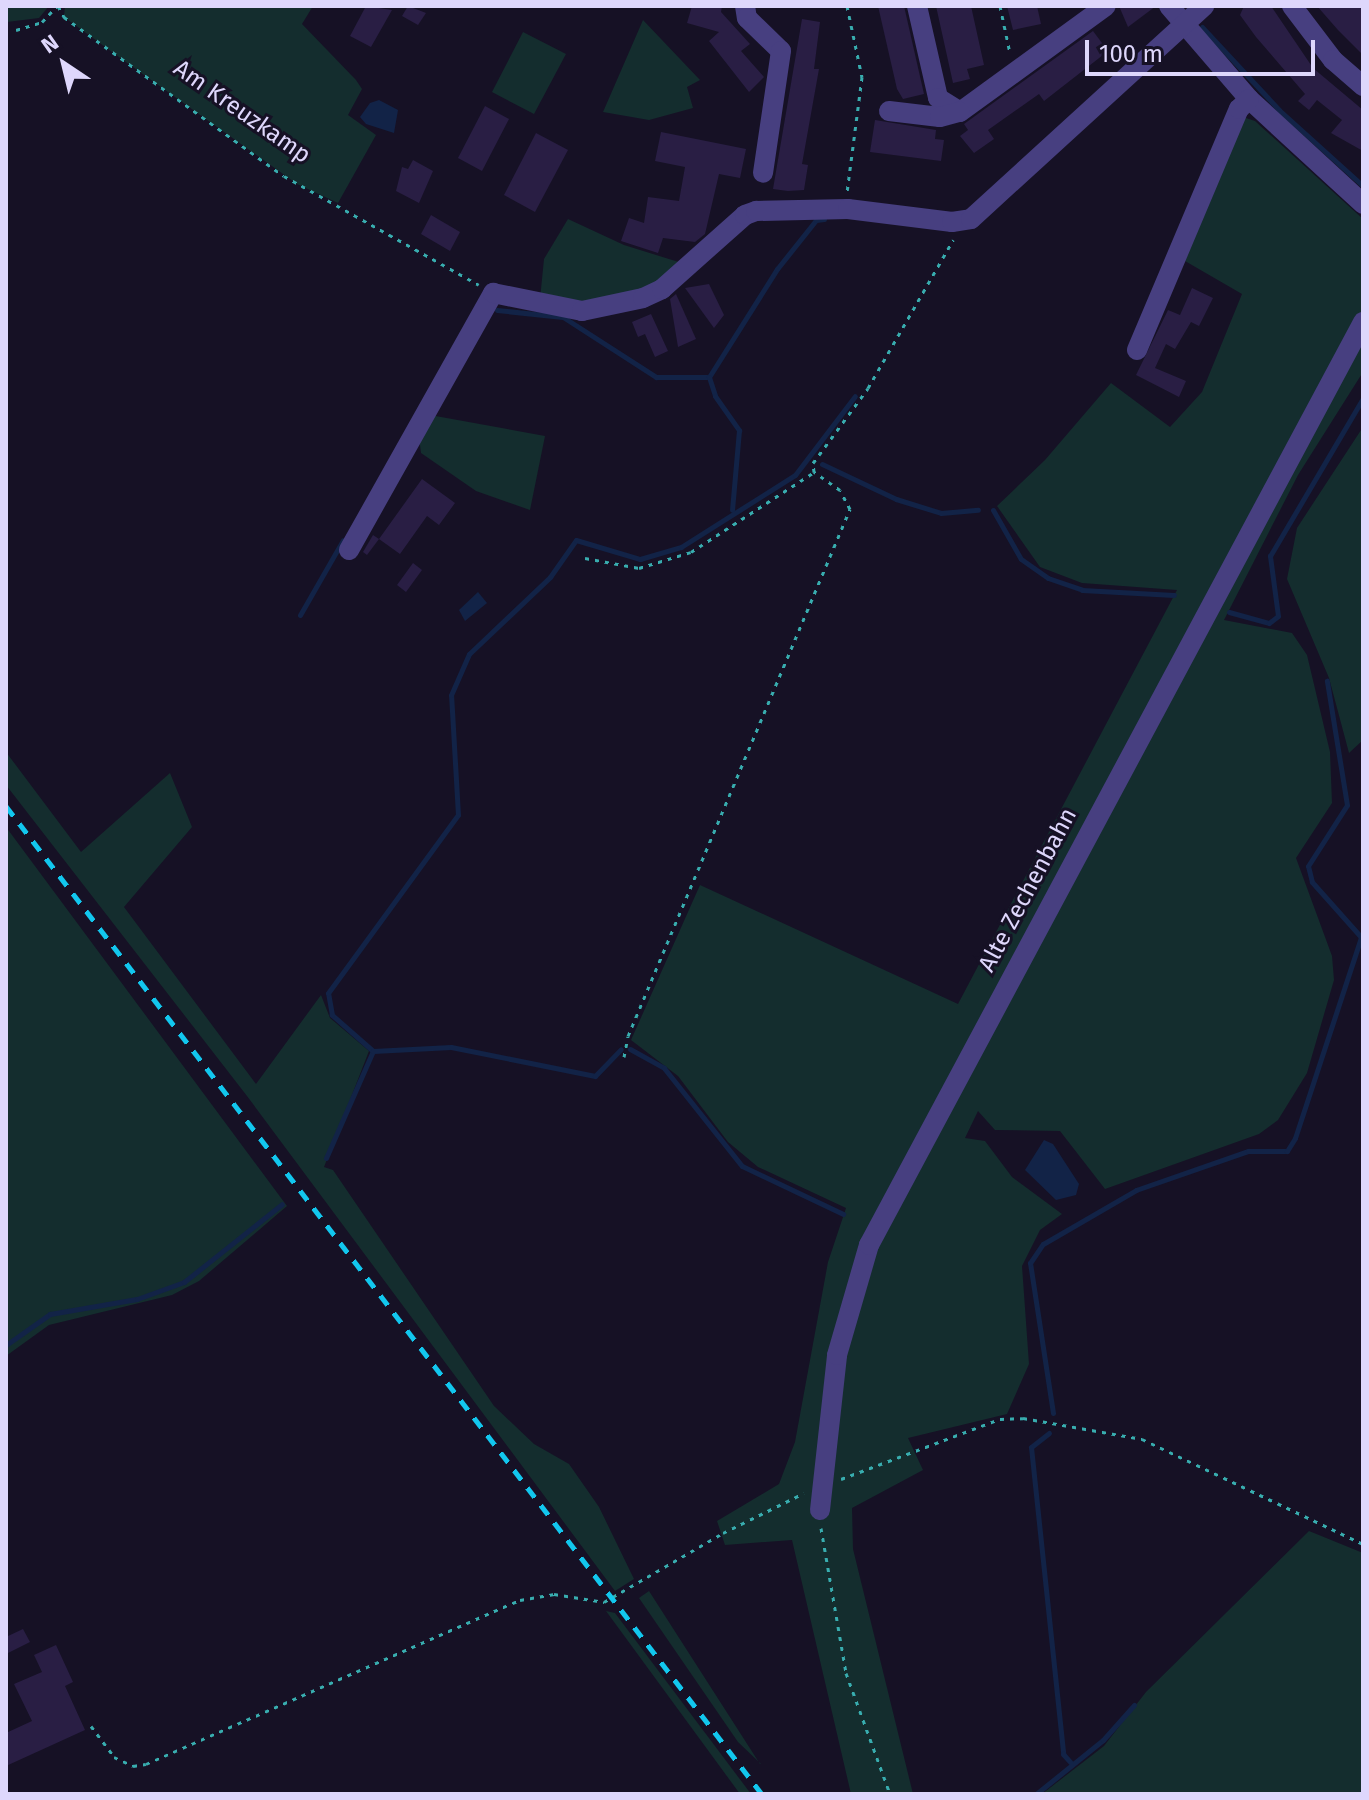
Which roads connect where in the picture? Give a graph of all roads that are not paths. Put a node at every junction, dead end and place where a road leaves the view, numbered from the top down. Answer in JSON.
{"nodes":[{"id":1,"x":745,"y":6,"type":"edge"},
{"id":2,"x":917,"y":6,"type":"edge"},
{"id":3,"x":1106,"y":6,"type":"edge"},
{"id":4,"x":1204,"y":6,"type":"edge"},
{"id":5,"x":1292,"y":6,"type":"edge"},
{"id":6,"x":1176,"y":14,"type":"edge"},
{"id":7,"x":1363,"y":86,"type":"edge"},
{"id":8,"x":1249,"y":99,"type":"junction"},
{"id":9,"x":889,"y":111,"type":"dead end"},
{"id":10,"x":960,"y":112,"type":"junction"},
{"id":11,"x":763,"y":173,"type":"dead end"},
{"id":12,"x":1363,"y":204,"type":"edge"},
{"id":13,"x":1363,"y":322,"type":"edge"},
{"id":14,"x":1137,"y":350,"type":"dead end"},
{"id":15,"x":349,"y":550,"type":"dead end"},
{"id":16,"x":820,"y":1510,"type":"road end"}],
"edges":[{"from":1,"to":11,"type":"street"},
{"from":2,"to":10,"type":"street"},
{"from":3,"to":10,"type":"street"},
{"from":4,"to":6,"type":"street"},
{"from":5,"to":7,"type":"street"},
{"from":6,"to":8,"type":"street"},
{"from":6,"to":15,"type":"street"},
{"from":8,"to":12,"type":"street"},
{"from":8,"to":14,"type":"street"},
{"from":9,"to":10,"type":"street"},
{"from":13,"to":16,"type":"street","name":"Alte Zechenbahn"}]}
